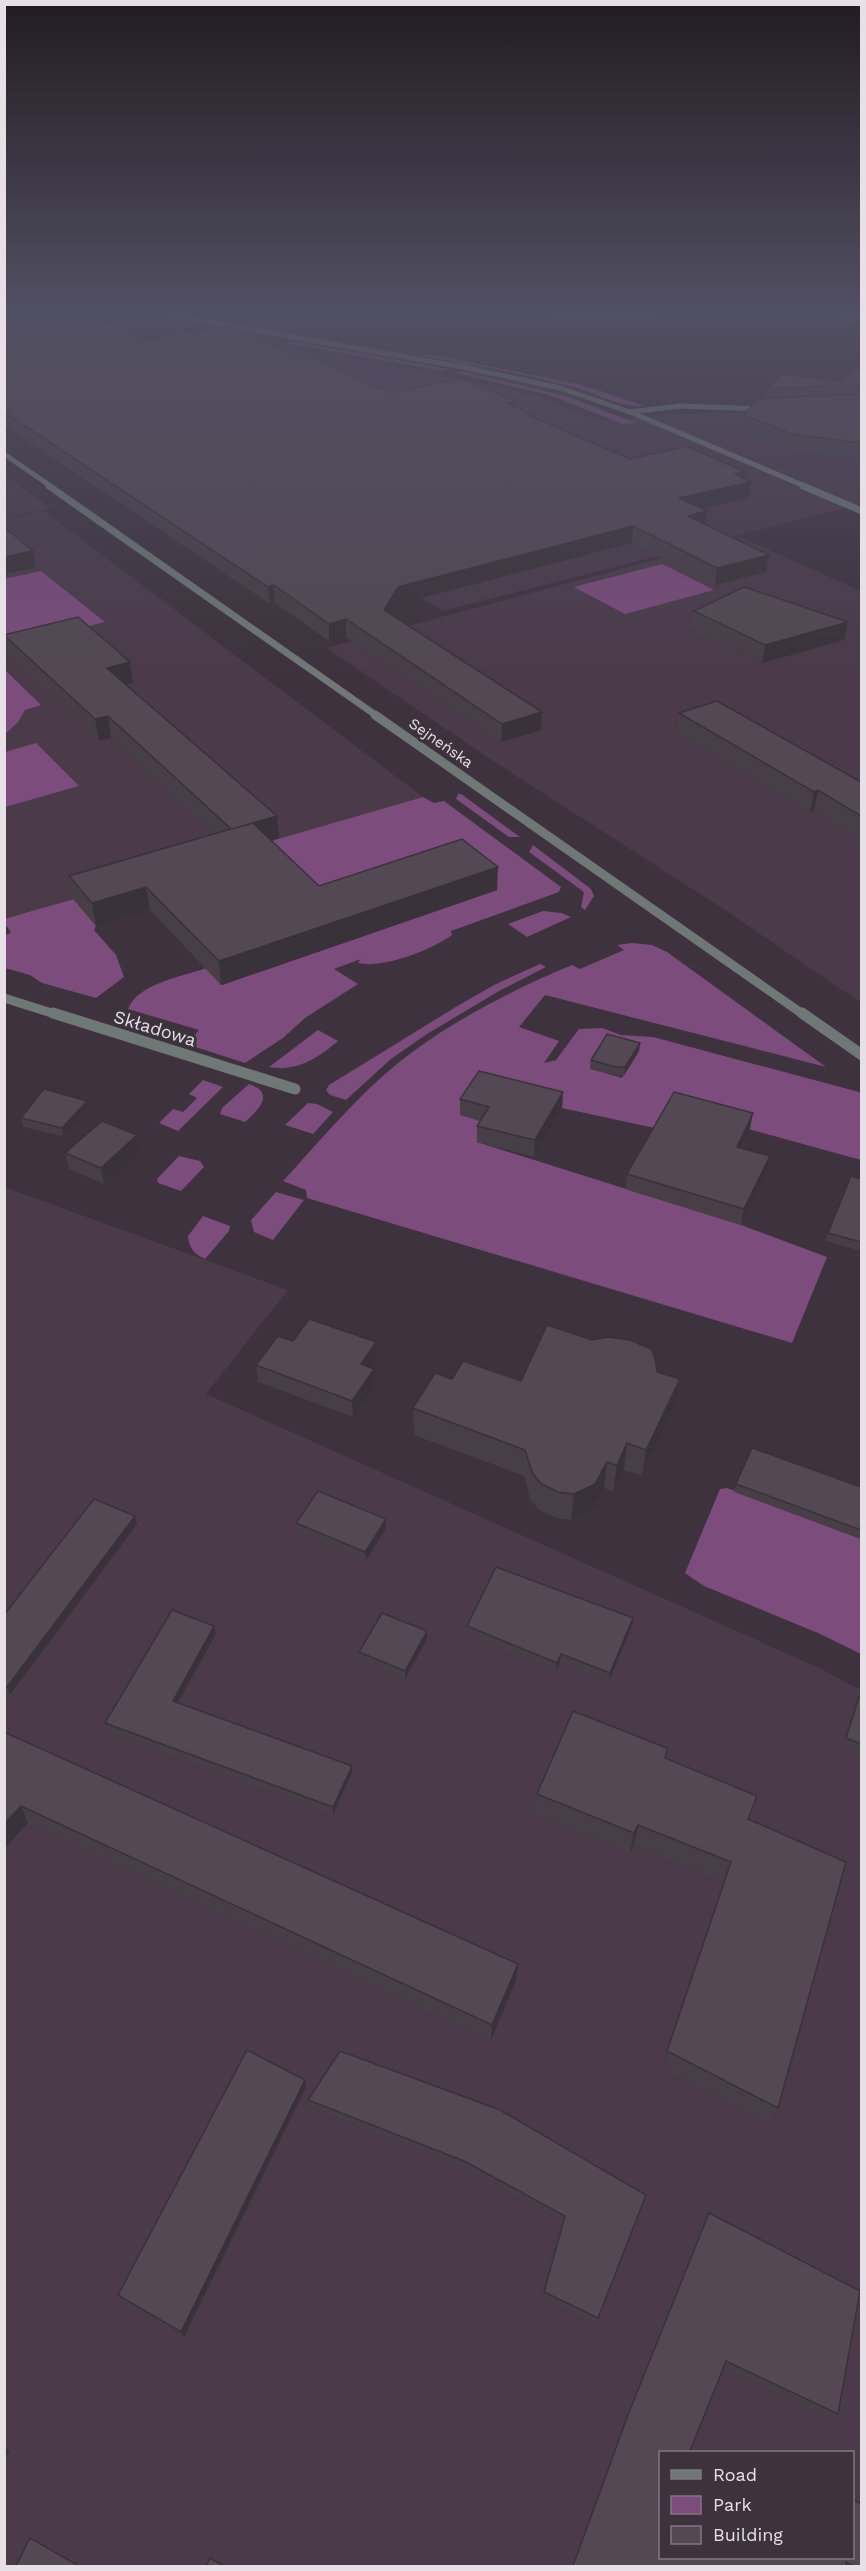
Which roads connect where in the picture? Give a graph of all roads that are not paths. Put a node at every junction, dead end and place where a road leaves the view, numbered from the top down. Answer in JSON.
{"nodes":[{"id":1,"x":674,"y":431,"type":"edge"},
{"id":2,"x":4,"y":454,"type":"edge"},
{"id":3,"x":861,"y":511,"type":"edge"},
{"id":4,"x":4,"y":998,"type":"edge"},
{"id":5,"x":861,"y":1055,"type":"edge"},
{"id":6,"x":295,"y":1089,"type":"dead end"}],
"edges":[{"from":1,"to":3,"type":"street"},
{"from":2,"to":5,"type":"street","name":"Sejneńska"},
{"from":4,"to":6,"type":"street","name":"Składowa"}]}
